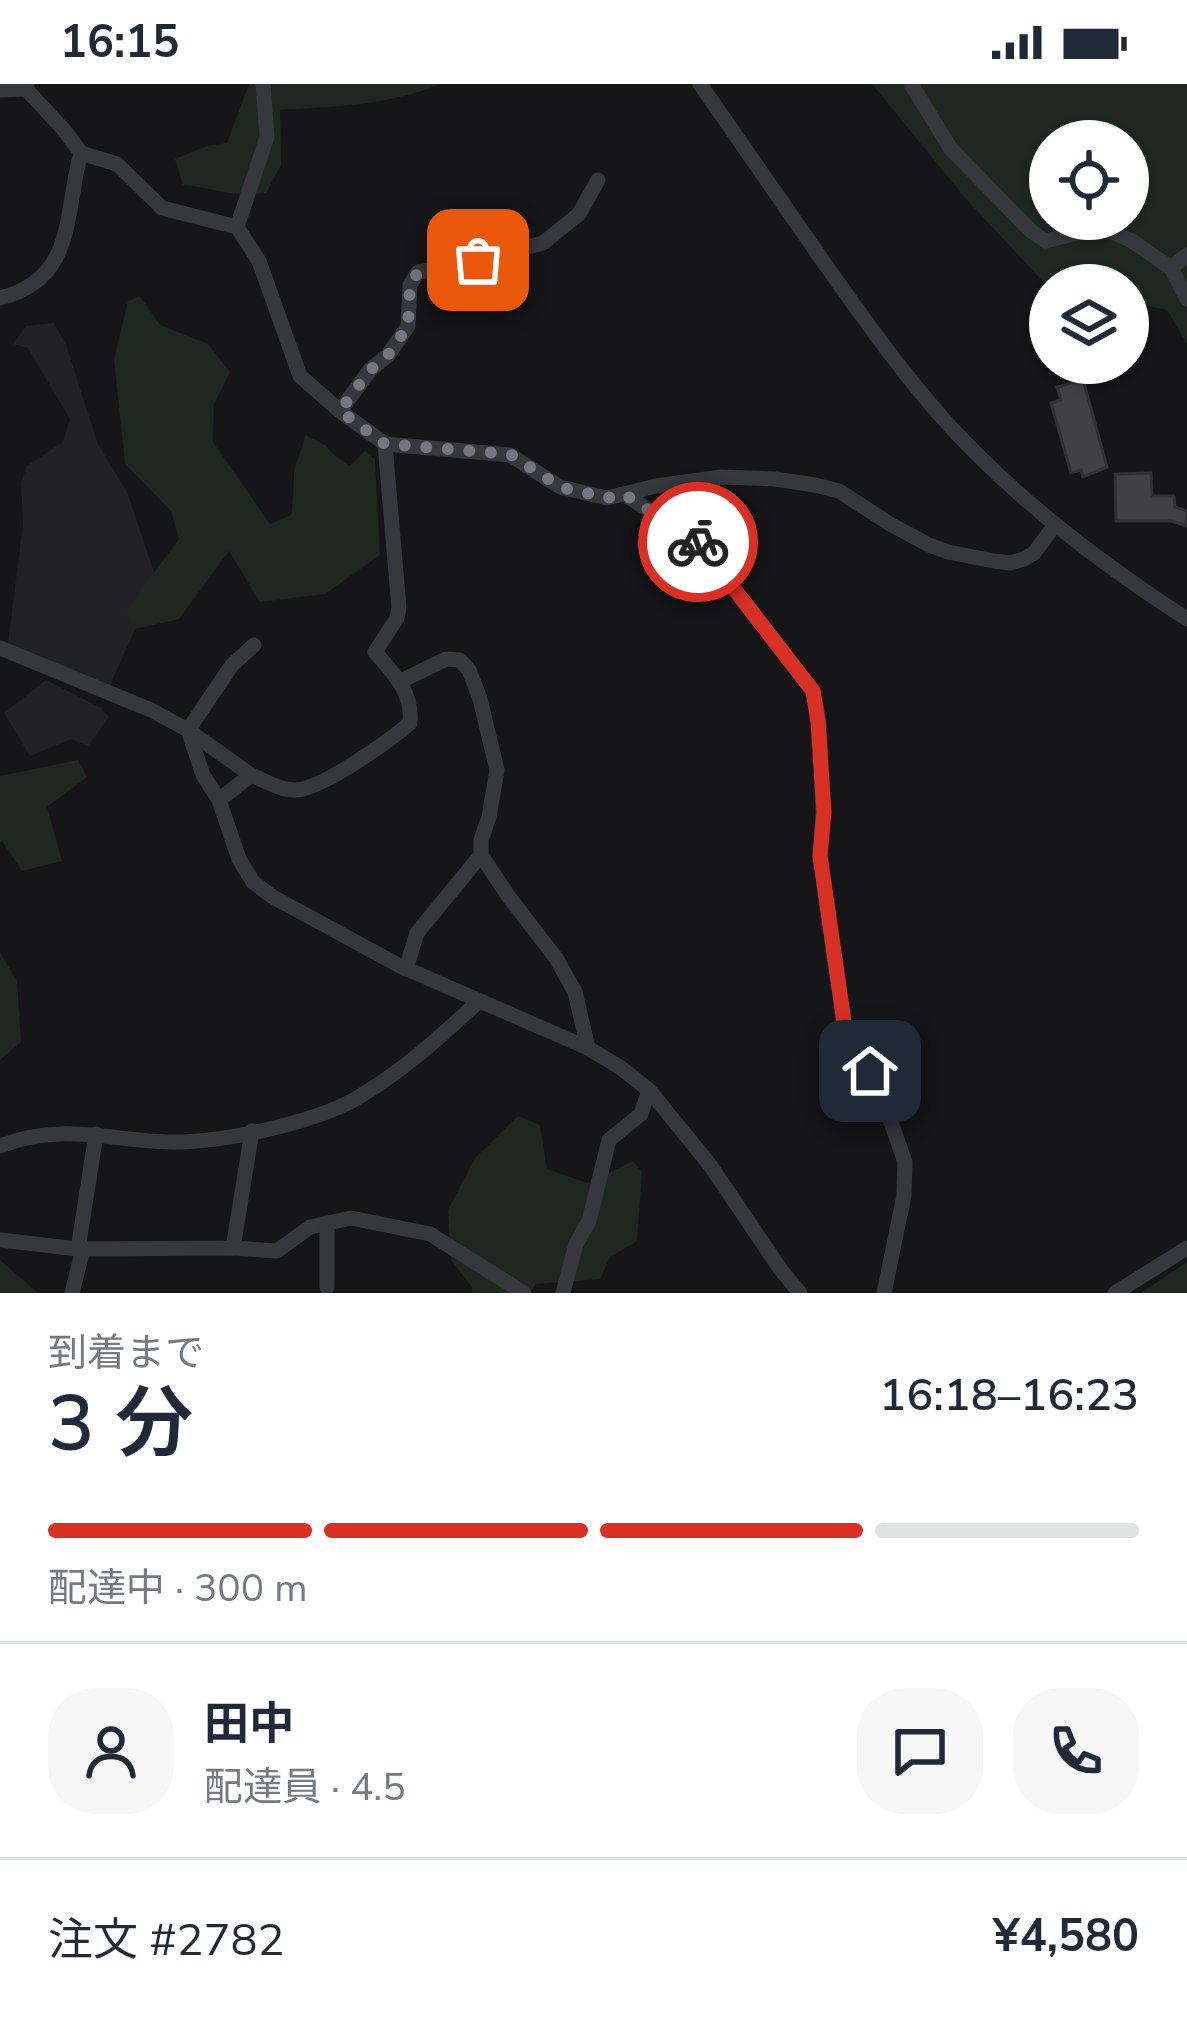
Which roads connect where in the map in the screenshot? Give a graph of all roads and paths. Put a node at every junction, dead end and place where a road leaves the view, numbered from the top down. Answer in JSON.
{"nodes":[{"id":1,"x":263,"y":84,"type":"edge"},
{"id":2,"x":700,"y":84,"type":"edge"},
{"id":3,"x":910,"y":84,"type":"edge"},
{"id":4,"x":27,"y":87,"type":"edge"},
{"id":5,"x":0,"y":90,"type":"edge"},
{"id":6,"x":81,"y":153,"type":"junction"},
{"id":7,"x":598,"y":180,"type":"dead end"},
{"id":8,"x":237,"y":227,"type":"junction"},
{"id":9,"x":1187,"y":255,"type":"edge"},
{"id":10,"x":1171,"y":268,"type":"junction"},
{"id":11,"x":0,"y":298,"type":"edge"},
{"id":12,"x":1187,"y":299,"type":"edge"},
{"id":13,"x":340,"y":411,"type":"junction"},
{"id":14,"x":385,"y":444,"type":"junction"},
{"id":15,"x":624,"y":494,"type":"junction"},
{"id":16,"x":1055,"y":525,"type":"junction"},
{"id":17,"x":1186,"y":616,"type":"edge"},
{"id":18,"x":254,"y":645,"type":"dead end"},
{"id":19,"x":0,"y":648,"type":"edge"},
{"id":20,"x":401,"y":681,"type":"junction"},
{"id":21,"x":188,"y":730,"type":"junction"},
{"id":22,"x":251,"y":775,"type":"junction"},
{"id":23,"x":219,"y":800,"type":"junction"},
{"id":24,"x":481,"y":855,"type":"junction"},
{"id":25,"x":406,"y":969,"type":"junction"},
{"id":26,"x":478,"y":1002,"type":"junction"},
{"id":27,"x":588,"y":1048,"type":"junction"},
{"id":28,"x":649,"y":1090,"type":"junction"},
{"id":29,"x":253,"y":1131,"type":"junction"},
{"id":30,"x":96,"y":1135,"type":"junction"},
{"id":31,"x":0,"y":1146,"type":"edge"},
{"id":32,"x":327,"y":1224,"type":"junction"},
{"id":33,"x":0,"y":1240,"type":"edge"},
{"id":34,"x":233,"y":1248,"type":"junction"},
{"id":35,"x":1187,"y":1248,"type":"edge"},
{"id":36,"x":81,"y":1249,"type":"junction"},
{"id":37,"x":327,"y":1287,"type":"dead end"},
{"id":38,"x":72,"y":1293,"type":"edge"},
{"id":39,"x":524,"y":1293,"type":"edge"},
{"id":40,"x":563,"y":1293,"type":"edge"},
{"id":41,"x":800,"y":1293,"type":"edge"},
{"id":42,"x":884,"y":1293,"type":"edge"},
{"id":43,"x":1115,"y":1293,"type":"edge"}],
"edges":[{"from":1,"to":8,"type":"street"},
{"from":2,"to":16,"type":"street"},
{"from":3,"to":10,"type":"street"},
{"from":4,"to":5,"type":"street"},
{"from":4,"to":6,"type":"street"},
{"from":6,"to":8,"type":"street"},
{"from":6,"to":11,"type":"street"},
{"from":7,"to":13,"type":"street"},
{"from":8,"to":13,"type":"street"},
{"from":9,"to":10,"type":"street"},
{"from":10,"to":12,"type":"street"},
{"from":13,"to":14,"type":"street"},
{"from":14,"to":15,"type":"street"},
{"from":14,"to":20,"type":"street"},
{"from":15,"to":16,"type":"street"},
{"from":15,"to":42,"type":"street"},
{"from":16,"to":17,"type":"street"},
{"from":18,"to":21,"type":"street"},
{"from":19,"to":21,"type":"street"},
{"from":20,"to":22,"type":"street"},
{"from":20,"to":24,"type":"street"},
{"from":21,"to":22,"type":"street"},
{"from":21,"to":23,"type":"street"},
{"from":22,"to":23,"type":"street"},
{"from":23,"to":25,"type":"street"},
{"from":24,"to":25,"type":"street"},
{"from":24,"to":27,"type":"street"},
{"from":25,"to":26,"type":"street"},
{"from":26,"to":27,"type":"street"},
{"from":26,"to":29,"type":"street"},
{"from":27,"to":28,"type":"street"},
{"from":28,"to":40,"type":"street"},
{"from":28,"to":41,"type":"street"},
{"from":29,"to":30,"type":"street"},
{"from":29,"to":34,"type":"street"},
{"from":30,"to":31,"type":"street"},
{"from":30,"to":36,"type":"street"},
{"from":32,"to":34,"type":"street"},
{"from":32,"to":37,"type":"street"},
{"from":32,"to":39,"type":"street"},
{"from":33,"to":36,"type":"street"},
{"from":34,"to":36,"type":"street"},
{"from":35,"to":43,"type":"street"},
{"from":36,"to":38,"type":"street"}]}
